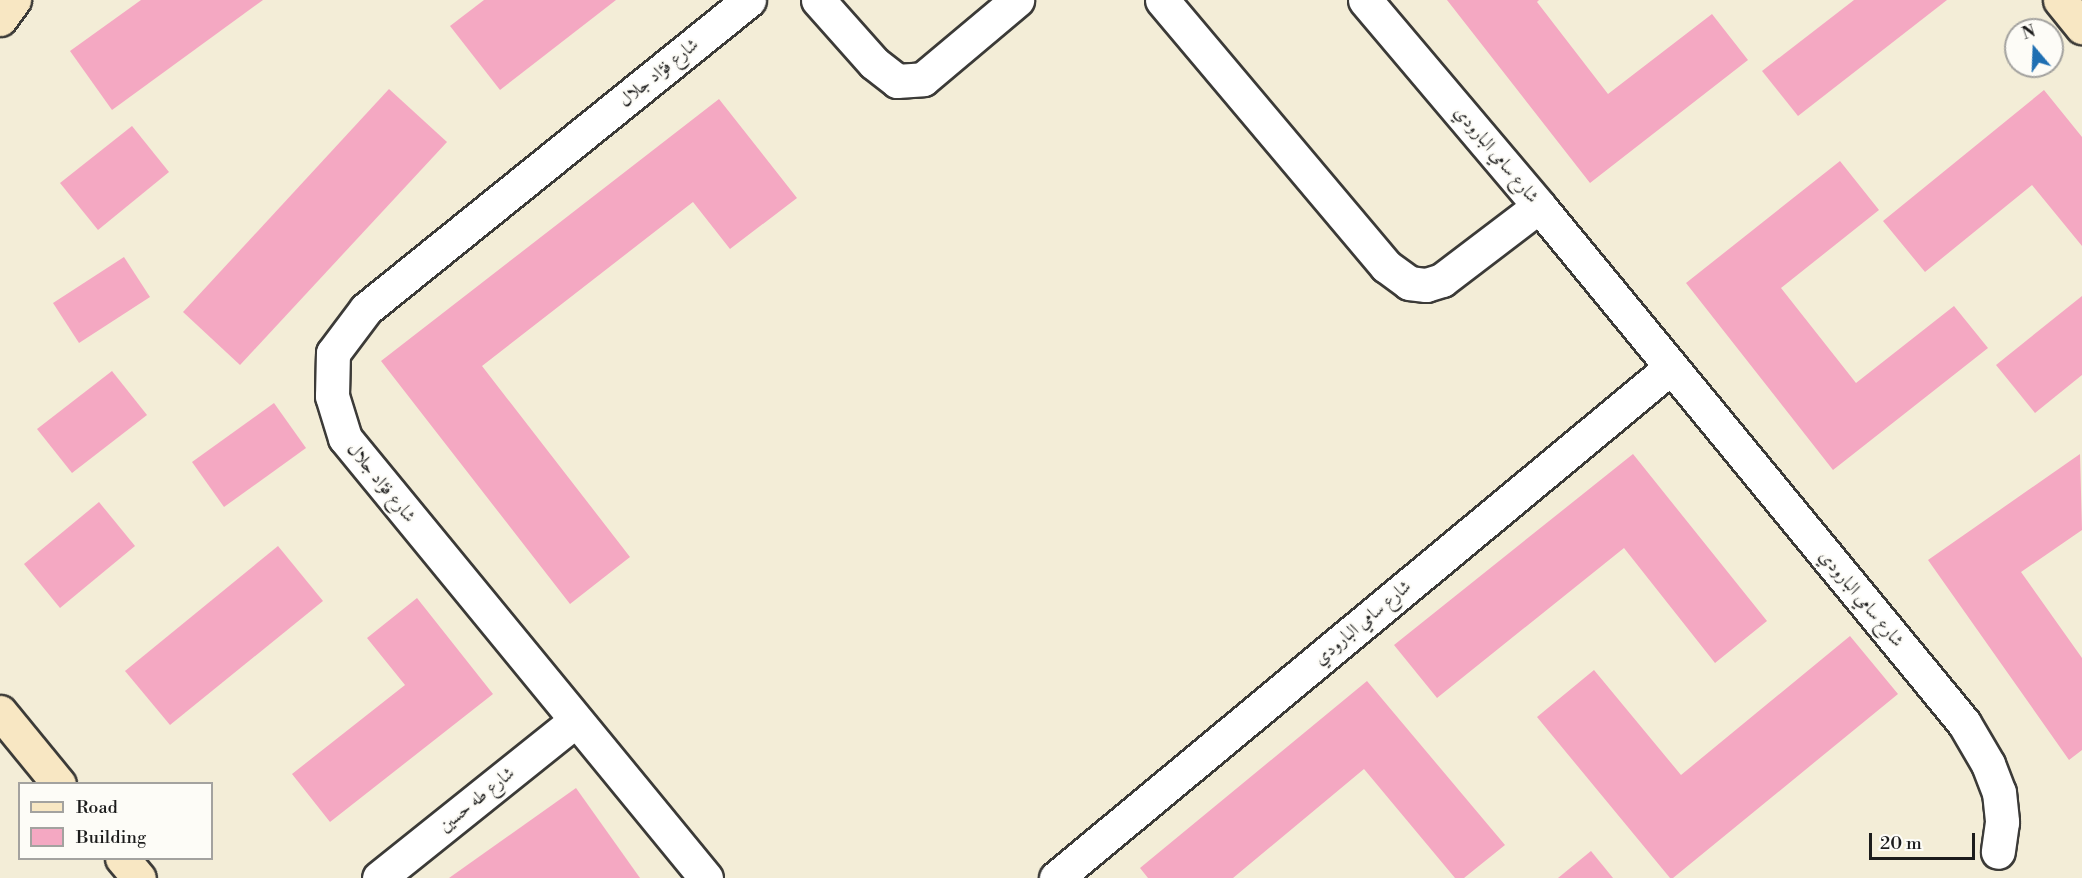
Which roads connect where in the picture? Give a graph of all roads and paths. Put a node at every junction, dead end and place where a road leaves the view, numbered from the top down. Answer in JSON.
{"nodes":[{"id":1,"x":14,"y":0,"type":"edge"},
{"id":2,"x":749,"y":0,"type":"edge"},
{"id":3,"x":818,"y":0,"type":"edge"},
{"id":4,"x":1017,"y":0,"type":"edge"},
{"id":5,"x":1162,"y":0,"type":"edge"},
{"id":6,"x":1365,"y":0,"type":"edge"},
{"id":7,"x":2060,"y":0,"type":"edge"},
{"id":8,"x":0,"y":19,"type":"edge"},
{"id":9,"x":2082,"y":27,"type":"edge"},
{"id":10,"x":1539,"y":206,"type":"junction"},
{"id":11,"x":1670,"y":369,"type":"junction"},
{"id":12,"x":0,"y":712,"type":"edge"},
{"id":13,"x":575,"y":721,"type":"junction"},
{"id":14,"x":58,"y":782,"type":"edge"},
{"id":15,"x":1998,"y":852,"type":"dead end"},
{"id":16,"x":124,"y":860,"type":"edge"},
{"id":17,"x":139,"y":878,"type":"edge"},
{"id":18,"x":379,"y":878,"type":"edge"},
{"id":19,"x":706,"y":878,"type":"edge"},
{"id":20,"x":1056,"y":878,"type":"edge"}],
"edges":[{"from":1,"to":8,"type":"street"},
{"from":2,"to":13,"type":"street","name":"شارع فؤاد جلال"},
{"from":3,"to":4,"type":"street"},
{"from":5,"to":10,"type":"street"},
{"from":6,"to":10,"type":"street","name":"شارع سامي البارودي"},
{"from":7,"to":9,"type":"street"},
{"from":10,"to":11,"type":"street","name":"شارع سامي البارودي"},
{"from":11,"to":15,"type":"street","name":"شارع سامي البارودي"},
{"from":11,"to":20,"type":"street","name":"شارع سامي البارودي"},
{"from":12,"to":14,"type":"street"},
{"from":13,"to":18,"type":"street","name":"شارع طه حسين"},
{"from":13,"to":19,"type":"street","name":"شارع فؤاد جلال"},
{"from":16,"to":17,"type":"street"}]}
